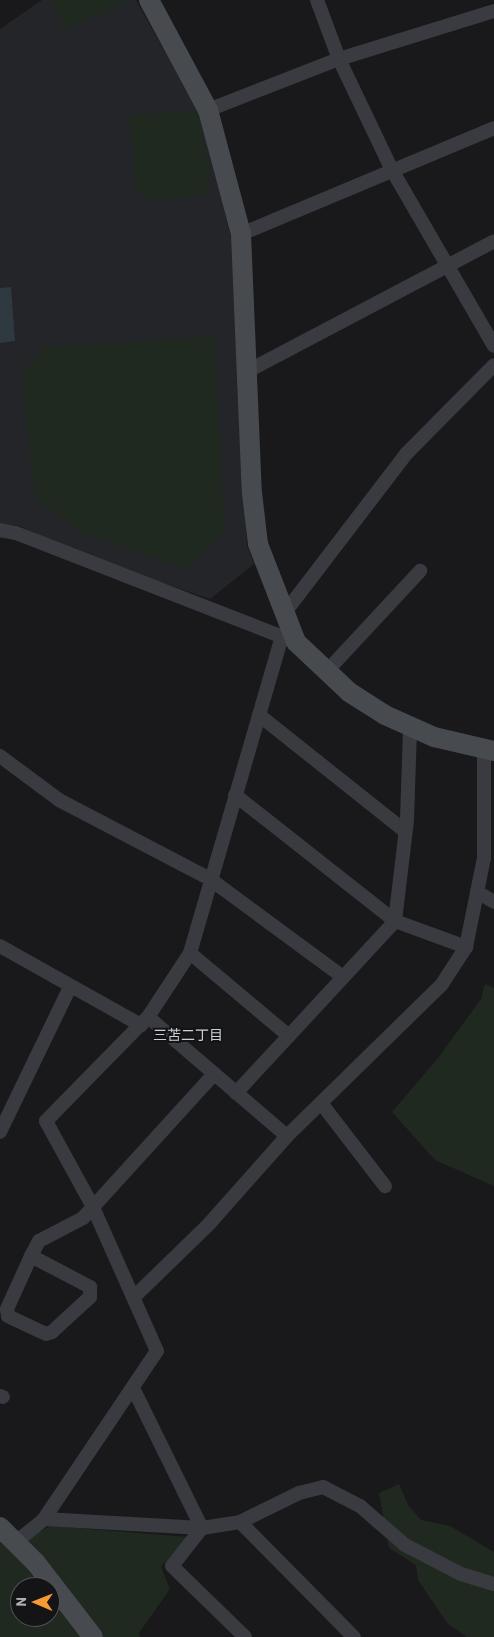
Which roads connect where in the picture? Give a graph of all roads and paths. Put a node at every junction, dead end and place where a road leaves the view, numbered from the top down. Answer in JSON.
{"nodes":[{"id":1,"x":148,"y":0,"type":"edge"},
{"id":2,"x":317,"y":0,"type":"edge"},
{"id":3,"x":494,"y":11,"type":"edge"},
{"id":4,"x":339,"y":59,"type":"junction"},
{"id":5,"x":208,"y":110,"type":"junction"},
{"id":6,"x":494,"y":128,"type":"edge"},
{"id":7,"x":392,"y":170,"type":"junction"},
{"id":8,"x":241,"y":234,"type":"junction"},
{"id":9,"x":494,"y":241,"type":"edge"},
{"id":10,"x":447,"y":266,"type":"junction"},
{"id":11,"x":494,"y":346,"type":"edge"},
{"id":12,"x":494,"y":365,"type":"edge"},
{"id":13,"x":246,"y":372,"type":"junction"},
{"id":14,"x":0,"y":530,"type":"edge"},
{"id":15,"x":420,"y":571,"type":"dead end"},
{"id":16,"x":286,"y":612,"type":"junction"},
{"id":17,"x":289,"y":639,"type":"junction"},
{"id":18,"x":327,"y":671,"type":"junction"},
{"id":19,"x":259,"y":715,"type":"junction"},
{"id":20,"x":410,"y":728,"type":"junction"},
{"id":21,"x":489,"y":750,"type":"edge"},
{"id":22,"x":0,"y":756,"type":"edge"},
{"id":23,"x":235,"y":795,"type":"junction"},
{"id":24,"x":405,"y":831,"type":"junction"},
{"id":25,"x":210,"y":879,"type":"junction"},
{"id":26,"x":477,"y":892,"type":"junction"},
{"id":27,"x":494,"y":902,"type":"edge"},
{"id":28,"x":395,"y":921,"type":"junction"},
{"id":29,"x":0,"y":946,"type":"edge"},
{"id":30,"x":466,"y":947,"type":"junction"},
{"id":31,"x":190,"y":953,"type":"junction"},
{"id":32,"x":343,"y":977,"type":"junction"},
{"id":33,"x":70,"y":986,"type":"junction"},
{"id":34,"x":145,"y":1021,"type":"junction"},
{"id":35,"x":289,"y":1036,"type":"junction"},
{"id":36,"x":214,"y":1074,"type":"junction"},
{"id":37,"x":236,"y":1093,"type":"junction"},
{"id":38,"x":322,"y":1103,"type":"junction"},
{"id":39,"x":1,"y":1127,"type":"edge"},
{"id":40,"x":287,"y":1136,"type":"junction"},
{"id":41,"x":385,"y":1186,"type":"dead end"},
{"id":42,"x":93,"y":1207,"type":"junction"},
{"id":43,"x":31,"y":1256,"type":"junction"},
{"id":44,"x":135,"y":1296,"type":"junction"},
{"id":45,"x":133,"y":1388,"type":"junction"},
{"id":46,"x":44,"y":1519,"type":"junction"},
{"id":47,"x":240,"y":1522,"type":"junction"},
{"id":48,"x":0,"y":1528,"type":"edge"},
{"id":49,"x":202,"y":1528,"type":"junction"},
{"id":50,"x":16,"y":1542,"type":"junction"},
{"id":51,"x":494,"y":1584,"type":"edge"},
{"id":52,"x":93,"y":1637,"type":"edge"},
{"id":53,"x":246,"y":1637,"type":"edge"},
{"id":54,"x":354,"y":1637,"type":"edge"}],
"edges":[{"from":1,"to":5,"type":"street"},
{"from":2,"to":4,"type":"street"},
{"from":3,"to":4,"type":"street"},
{"from":4,"to":5,"type":"street"},
{"from":4,"to":7,"type":"street"},
{"from":5,"to":8,"type":"street"},
{"from":6,"to":7,"type":"street"},
{"from":7,"to":8,"type":"street"},
{"from":7,"to":10,"type":"street"},
{"from":8,"to":13,"type":"street"},
{"from":9,"to":10,"type":"street"},
{"from":10,"to":11,"type":"street"},
{"from":10,"to":13,"type":"street"},
{"from":12,"to":16,"type":"street"},
{"from":13,"to":16,"type":"street"},
{"from":14,"to":17,"type":"street"},
{"from":15,"to":18,"type":"street"},
{"from":16,"to":17,"type":"street"},
{"from":17,"to":18,"type":"street"},
{"from":17,"to":19,"type":"street"},
{"from":18,"to":20,"type":"street"},
{"from":19,"to":23,"type":"street"},
{"from":19,"to":24,"type":"street"},
{"from":20,"to":21,"type":"street"},
{"from":20,"to":24,"type":"street"},
{"from":21,"to":26,"type":"street"},
{"from":22,"to":25,"type":"street"},
{"from":23,"to":25,"type":"street"},
{"from":23,"to":28,"type":"street"},
{"from":24,"to":28,"type":"street"},
{"from":25,"to":31,"type":"street"},
{"from":25,"to":32,"type":"street"},
{"from":26,"to":27,"type":"street"},
{"from":26,"to":30,"type":"street"},
{"from":28,"to":30,"type":"street"},
{"from":28,"to":32,"type":"street"},
{"from":29,"to":33,"type":"street"},
{"from":30,"to":38,"type":"street"},
{"from":31,"to":34,"type":"street"},
{"from":31,"to":35,"type":"street"},
{"from":32,"to":35,"type":"street"},
{"from":33,"to":34,"type":"street"},
{"from":33,"to":39,"type":"street"},
{"from":34,"to":36,"type":"street"},
{"from":34,"to":42,"type":"street"},
{"from":35,"to":37,"type":"street"},
{"from":36,"to":37,"type":"street"},
{"from":36,"to":42,"type":"street"},
{"from":37,"to":40,"type":"street"},
{"from":38,"to":40,"type":"street"},
{"from":38,"to":41,"type":"street"},
{"from":40,"to":44,"type":"street"},
{"from":42,"to":43,"type":"street"},
{"from":42,"to":44,"type":"street"},
{"from":43,"to":43,"type":"street"},
{"from":44,"to":45,"type":"street"},
{"from":45,"to":46,"type":"street"},
{"from":45,"to":49,"type":"street"},
{"from":46,"to":49,"type":"street"},
{"from":46,"to":50,"type":"street"},
{"from":47,"to":49,"type":"street"},
{"from":47,"to":51,"type":"street"},
{"from":47,"to":54,"type":"street"},
{"from":48,"to":50,"type":"street"},
{"from":49,"to":53,"type":"street"},
{"from":50,"to":52,"type":"street"}]}
